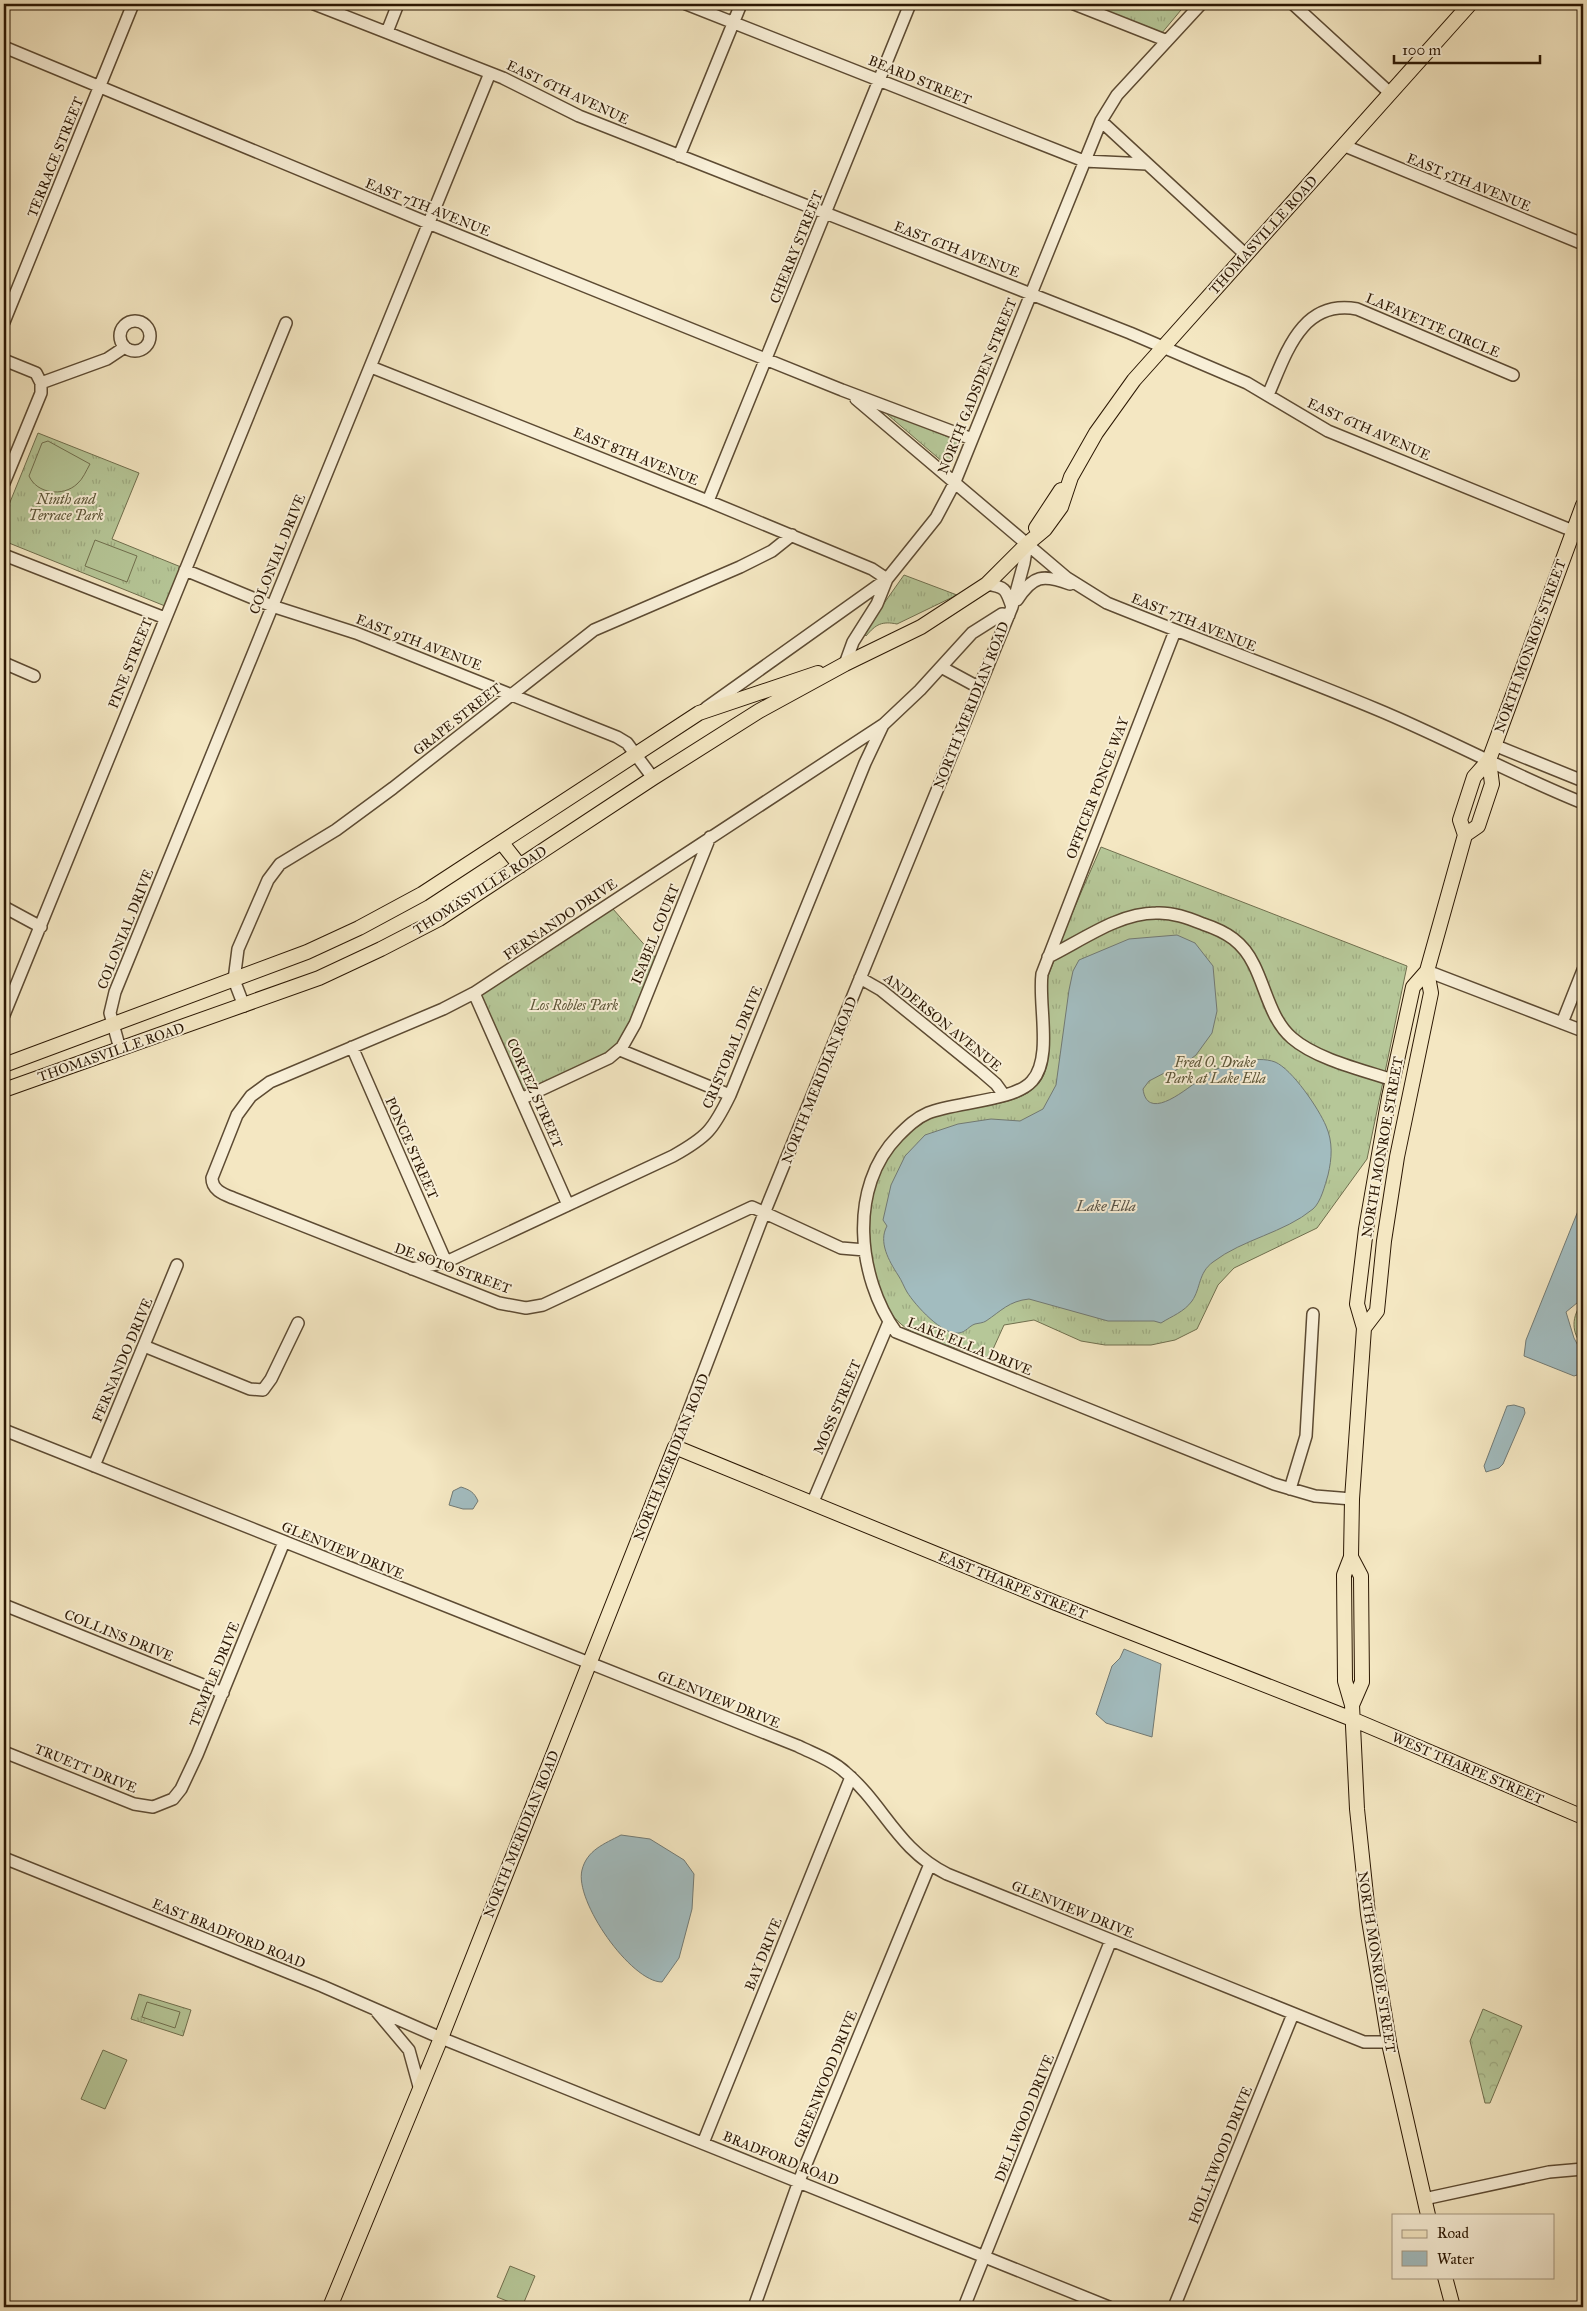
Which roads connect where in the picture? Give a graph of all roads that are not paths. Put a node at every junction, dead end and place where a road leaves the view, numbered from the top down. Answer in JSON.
{"nodes":[{"id":1,"x":133,"y":4,"type":"edge"},
{"id":2,"x":314,"y":4,"type":"edge"},
{"id":3,"x":398,"y":4,"type":"edge"},
{"id":4,"x":686,"y":4,"type":"edge"},
{"id":5,"x":741,"y":4,"type":"edge"},
{"id":6,"x":910,"y":4,"type":"edge"},
{"id":7,"x":1074,"y":4,"type":"edge"},
{"id":8,"x":1201,"y":4,"type":"edge"},
{"id":9,"x":1293,"y":4,"type":"edge"},
{"id":10,"x":1470,"y":4,"type":"edge"},
{"id":11,"x":734,"y":22,"type":"junction"},
{"id":12,"x":387,"y":32,"type":"junction"},
{"id":13,"x":1165,"y":40,"type":"junction"},
{"id":14,"x":4,"y":47,"type":"edge"},
{"id":15,"x":490,"y":73,"type":"junction"},
{"id":16,"x":879,"y":80,"type":"junction"},
{"id":17,"x":100,"y":87,"type":"junction"},
{"id":18,"x":1390,"y":94,"type":"junction"},
{"id":19,"x":1101,"y":121,"type":"junction"},
{"id":20,"x":1345,"y":146,"type":"junction"},
{"id":21,"x":679,"y":156,"type":"junction"},
{"id":22,"x":1084,"y":161,"type":"junction"},
{"id":23,"x":1147,"y":164,"type":"junction"},
{"id":24,"x":826,"y":214,"type":"junction"},
{"id":25,"x":428,"y":223,"type":"junction"},
{"id":26,"x":1583,"y":244,"type":"edge"},
{"id":27,"x":1245,"y":254,"type":"junction"},
{"id":28,"x":1030,"y":294,"type":"junction"},
{"id":29,"x":4,"y":322,"type":"edge"},
{"id":30,"x":286,"y":323,"type":"dead end"},
{"id":31,"x":125,"y":347,"type":"dead end"},
{"id":32,"x":1163,"y":347,"type":"junction"},
{"id":33,"x":767,"y":359,"type":"junction"},
{"id":34,"x":4,"y":360,"type":"edge"},
{"id":35,"x":371,"y":367,"type":"junction"},
{"id":36,"x":1513,"y":375,"type":"dead end"},
{"id":37,"x":41,"y":383,"type":"junction"},
{"id":38,"x":842,"y":390,"type":"junction"},
{"id":39,"x":1268,"y":395,"type":"junction"},
{"id":40,"x":972,"y":439,"type":"junction"},
{"id":41,"x":4,"y":482,"type":"edge"},
{"id":42,"x":954,"y":484,"type":"junction"},
{"id":43,"x":708,"y":500,"type":"junction"},
{"id":44,"x":1583,"y":505,"type":"edge"},
{"id":45,"x":1578,"y":532,"type":"edge"},
{"id":46,"x":792,"y":535,"type":"junction"},
{"id":47,"x":1027,"y":544,"type":"junction"},
{"id":48,"x":4,"y":555,"type":"edge"},
{"id":49,"x":185,"y":570,"type":"junction"},
{"id":50,"x":887,"y":580,"type":"junction"},
{"id":51,"x":987,"y":584,"type":"junction"},
{"id":52,"x":1080,"y":588,"type":"junction"},
{"id":53,"x":272,"y":606,"type":"junction"},
{"id":54,"x":1010,"y":611,"type":"junction"},
{"id":55,"x":164,"y":618,"type":"junction"},
{"id":56,"x":1175,"y":631,"type":"junction"},
{"id":57,"x":4,"y":663,"type":"edge"},
{"id":58,"x":845,"y":664,"type":"junction"},
{"id":59,"x":940,"y":667,"type":"junction"},
{"id":60,"x":34,"y":676,"type":"dead end"},
{"id":61,"x":978,"y":687,"type":"junction"},
{"id":62,"x":512,"y":695,"type":"junction"},
{"id":63,"x":699,"y":713,"type":"junction"},
{"id":64,"x":884,"y":724,"type":"junction"},
{"id":65,"x":1494,"y":745,"type":"junction"},
{"id":66,"x":636,"y":753,"type":"junction"},
{"id":67,"x":1488,"y":760,"type":"junction"},
{"id":68,"x":1561,"y":773,"type":"junction"},
{"id":69,"x":653,"y":778,"type":"junction"},
{"id":70,"x":1583,"y":781,"type":"edge"},
{"id":71,"x":1554,"y":791,"type":"junction"},
{"id":72,"x":1583,"y":803,"type":"edge"},
{"id":73,"x":1465,"y":835,"type":"junction"},
{"id":74,"x":710,"y":837,"type":"junction"},
{"id":75,"x":502,"y":843,"type":"junction"},
{"id":76,"x":520,"y":866,"type":"junction"},
{"id":77,"x":4,"y":907,"type":"edge"},
{"id":78,"x":41,"y":927,"type":"junction"},
{"id":79,"x":1048,"y":957,"type":"junction"},
{"id":80,"x":1583,"y":970,"type":"edge"},
{"id":81,"x":1427,"y":971,"type":"junction"},
{"id":82,"x":860,"y":978,"type":"junction"},
{"id":83,"x":234,"y":980,"type":"junction"},
{"id":84,"x":474,"y":993,"type":"junction"},
{"id":85,"x":244,"y":1006,"type":"junction"},
{"id":86,"x":4,"y":1016,"type":"edge"},
{"id":87,"x":113,"y":1023,"type":"junction"},
{"id":88,"x":1562,"y":1023,"type":"junction"},
{"id":89,"x":1583,"y":1031,"type":"edge"},
{"id":90,"x":352,"y":1046,"type":"junction"},
{"id":91,"x":120,"y":1049,"type":"junction"},
{"id":92,"x":620,"y":1050,"type":"junction"},
{"id":93,"x":4,"y":1065,"type":"edge"},
{"id":94,"x":1393,"y":1080,"type":"junction"},
{"id":95,"x":1410,"y":1087,"type":"junction"},
{"id":96,"x":4,"y":1090,"type":"edge"},
{"id":97,"x":730,"y":1095,"type":"junction"},
{"id":98,"x":1004,"y":1095,"type":"junction"},
{"id":99,"x":521,"y":1099,"type":"junction"},
{"id":100,"x":213,"y":1186,"type":"joint"},
{"id":101,"x":568,"y":1205,"type":"junction"},
{"id":102,"x":765,"y":1211,"type":"junction"},
{"id":103,"x":865,"y":1250,"type":"junction"},
{"id":104,"x":446,"y":1262,"type":"junction"},
{"id":105,"x":177,"y":1265,"type":"dead end"},
{"id":106,"x":412,"y":1269,"type":"junction"},
{"id":107,"x":1313,"y":1314,"type":"dead end"},
{"id":108,"x":889,"y":1322,"type":"junction"},
{"id":109,"x":298,"y":1323,"type":"dead end"},
{"id":110,"x":1364,"y":1328,"type":"junction"},
{"id":111,"x":144,"y":1346,"type":"junction"},
{"id":112,"x":4,"y":1430,"type":"edge"},
{"id":113,"x":675,"y":1447,"type":"junction"},
{"id":114,"x":94,"y":1466,"type":"junction"},
{"id":115,"x":1290,"y":1489,"type":"junction"},
{"id":116,"x":1352,"y":1499,"type":"junction"},
{"id":117,"x":812,"y":1504,"type":"junction"},
{"id":118,"x":284,"y":1542,"type":"junction"},
{"id":119,"x":4,"y":1605,"type":"edge"},
{"id":120,"x":588,"y":1664,"type":"junction"},
{"id":121,"x":223,"y":1693,"type":"junction"},
{"id":122,"x":1352,"y":1719,"type":"junction"},
{"id":123,"x":4,"y":1752,"type":"edge"},
{"id":124,"x":851,"y":1777,"type":"junction"},
{"id":125,"x":158,"y":1806,"type":"joint"},
{"id":126,"x":1583,"y":1817,"type":"edge"},
{"id":127,"x":4,"y":1858,"type":"edge"},
{"id":128,"x":930,"y":1864,"type":"junction"},
{"id":129,"x":1111,"y":1940,"type":"junction"},
{"id":130,"x":374,"y":2009,"type":"junction"},
{"id":131,"x":1293,"y":2014,"type":"junction"},
{"id":132,"x":441,"y":2038,"type":"junction"},
{"id":133,"x":1389,"y":2042,"type":"junction"},
{"id":134,"x":420,"y":2090,"type":"junction"},
{"id":135,"x":703,"y":2143,"type":"junction"},
{"id":136,"x":1583,"y":2169,"type":"edge"},
{"id":137,"x":800,"y":2181,"type":"junction"},
{"id":138,"x":1424,"y":2199,"type":"junction"},
{"id":139,"x":1428,"y":2214,"type":"edge"},
{"id":140,"x":984,"y":2257,"type":"junction"},
{"id":141,"x":1445,"y":2278,"type":"edge"},
{"id":142,"x":330,"y":2307,"type":"edge"},
{"id":143,"x":754,"y":2307,"type":"edge"},
{"id":144,"x":964,"y":2307,"type":"edge"},
{"id":145,"x":1109,"y":2307,"type":"edge"},
{"id":146,"x":1174,"y":2307,"type":"edge"},
{"id":147,"x":1453,"y":2307,"type":"edge"}],
"edges":[{"from":1,"to":17,"type":"street","name":"TERRACE STREET"},
{"from":2,"to":12,"type":"street","name":"EAST 6TH AVENUE"},
{"from":3,"to":12,"type":"street"},
{"from":4,"to":11,"type":"street","name":"BEARD STREET"},
{"from":5,"to":11,"type":"street"},
{"from":6,"to":16,"type":"street","name":"CHERRY STREET"},
{"from":7,"to":13,"type":"street"},
{"from":8,"to":13,"type":"street","name":"NORTH GADSDEN STREET"},
{"from":9,"to":18,"type":"street"},
{"from":10,"to":18,"type":"main road","name":"THOMASVILLE ROAD"},
{"from":11,"to":16,"type":"street","name":"BEARD STREET"},
{"from":11,"to":21,"type":"street"},
{"from":12,"to":15,"type":"street","name":"EAST 6TH AVENUE"},
{"from":13,"to":19,"type":"street","name":"NORTH GADSDEN STREET"},
{"from":14,"to":17,"type":"street","name":"EAST 7TH AVENUE"},
{"from":15,"to":21,"type":"street","name":"EAST 6TH AVENUE"},
{"from":15,"to":25,"type":"street","name":"COLONIAL DRIVE"},
{"from":16,"to":22,"type":"street","name":"BEARD STREET"},
{"from":16,"to":24,"type":"street","name":"CHERRY STREET"},
{"from":17,"to":25,"type":"street","name":"EAST 7TH AVENUE"},
{"from":17,"to":29,"type":"street","name":"TERRACE STREET"},
{"from":18,"to":20,"type":"main road","name":"THOMASVILLE ROAD"},
{"from":19,"to":22,"type":"street","name":"NORTH GADSDEN STREET"},
{"from":19,"to":23,"type":"street"},
{"from":20,"to":26,"type":"street","name":"EAST 5TH AVENUE"},
{"from":20,"to":27,"type":"main road","name":"THOMASVILLE ROAD"},
{"from":21,"to":24,"type":"street","name":"EAST 6TH AVENUE"},
{"from":22,"to":23,"type":"street","name":"BEARD STREET"},
{"from":22,"to":28,"type":"street","name":"NORTH GADSDEN STREET"},
{"from":23,"to":27,"type":"street"},
{"from":24,"to":28,"type":"street","name":"EAST 6TH AVENUE"},
{"from":24,"to":33,"type":"street","name":"CHERRY STREET"},
{"from":25,"to":33,"type":"street","name":"EAST 7TH AVENUE"},
{"from":25,"to":35,"type":"street","name":"COLONIAL DRIVE"},
{"from":27,"to":32,"type":"main road","name":"THOMASVILLE ROAD"},
{"from":28,"to":32,"type":"street","name":"EAST 6TH AVENUE"},
{"from":28,"to":40,"type":"street","name":"NORTH GADSDEN STREET"},
{"from":30,"to":49,"type":"street","name":"PINE STREET"},
{"from":31,"to":37,"type":"street"},
{"from":32,"to":39,"type":"street","name":"EAST 6TH AVENUE"},
{"from":32,"to":47,"type":"main road","name":"THOMASVILLE ROAD"},
{"from":33,"to":38,"type":"street","name":"EAST 7TH AVENUE"},
{"from":33,"to":43,"type":"street","name":"CHERRY STREET"},
{"from":34,"to":37,"type":"street"},
{"from":35,"to":43,"type":"street","name":"EAST 8TH AVENUE"},
{"from":35,"to":53,"type":"street","name":"COLONIAL DRIVE"},
{"from":36,"to":39,"type":"street","name":"LAFAYETTE CIRCLE"},
{"from":37,"to":41,"type":"street"},
{"from":38,"to":40,"type":"street","name":"EAST 7TH AVENUE"},
{"from":38,"to":42,"type":"street","name":"EAST 7TH AVENUE"},
{"from":39,"to":45,"type":"street","name":"EAST 6TH AVENUE"},
{"from":40,"to":42,"type":"street","name":"NORTH GADSDEN STREET"},
{"from":42,"to":47,"type":"street","name":"EAST 7TH AVENUE"},
{"from":42,"to":50,"type":"street","name":"NORTH GADSDEN STREET"},
{"from":43,"to":46,"type":"street","name":"EAST 8TH AVENUE"},
{"from":44,"to":45,"type":"main road","name":"NORTH MONROE STREET"},
{"from":45,"to":65,"type":"main road","name":"NORTH MONROE STREET"},
{"from":46,"to":50,"type":"street","name":"EAST 8TH AVENUE"},
{"from":46,"to":62,"type":"street","name":"GRAPE STREET"},
{"from":47,"to":51,"type":"main road","name":"THOMASVILLE ROAD"},
{"from":47,"to":52,"type":"street","name":"EAST 7TH AVENUE"},
{"from":47,"to":54,"type":"street","name":"NORTH MERIDIAN ROAD"},
{"from":48,"to":55,"type":"street"},
{"from":49,"to":53,"type":"street","name":"EAST 9TH AVENUE"},
{"from":49,"to":55,"type":"street","name":"PINE STREET"},
{"from":50,"to":58,"type":"street"},
{"from":50,"to":63,"type":"street","name":"NORTH GADSDEN STREET"},
{"from":51,"to":54,"type":"street"},
{"from":51,"to":58,"type":"main road","name":"THOMASVILLE ROAD"},
{"from":52,"to":54,"type":"street","name":"NORTH MERIDIAN ROAD"},
{"from":52,"to":56,"type":"street","name":"EAST 7TH AVENUE"},
{"from":53,"to":62,"type":"street","name":"EAST 9TH AVENUE"},
{"from":53,"to":87,"type":"street","name":"COLONIAL DRIVE"},
{"from":54,"to":59,"type":"street","name":"FERNANDO DRIVE"},
{"from":54,"to":61,"type":"street","name":"NORTH MERIDIAN ROAD"},
{"from":55,"to":78,"type":"street","name":"PINE STREET"},
{"from":56,"to":67,"type":"street","name":"EAST 7TH AVENUE"},
{"from":56,"to":79,"type":"street","name":"OFFICER PONCE WAY"},
{"from":57,"to":60,"type":"street"},
{"from":58,"to":63,"type":"main road","name":"THOMASVILLE ROAD"},
{"from":58,"to":69,"type":"main road","name":"THOMASVILLE ROAD"},
{"from":59,"to":61,"type":"street"},
{"from":59,"to":64,"type":"street","name":"FERNANDO DRIVE"},
{"from":61,"to":82,"type":"street","name":"NORTH MERIDIAN ROAD"},
{"from":62,"to":66,"type":"street","name":"EAST 9TH AVENUE"},
{"from":62,"to":83,"type":"street","name":"GRAPE STREET"},
{"from":63,"to":66,"type":"main road","name":"THOMASVILLE ROAD"},
{"from":64,"to":74,"type":"street","name":"FERNANDO DRIVE"},
{"from":64,"to":97,"type":"street","name":"CRISTOBAL DRIVE"},
{"from":65,"to":67,"type":"main road","name":"NORTH MONROE STREET"},
{"from":65,"to":68,"type":"street"},
{"from":66,"to":69,"type":"street","name":"EAST 9TH AVENUE"},
{"from":66,"to":75,"type":"main road","name":"THOMASVILLE ROAD"},
{"from":67,"to":71,"type":"street","name":"EAST 7TH AVENUE"},
{"from":67,"to":73,"type":"main road","name":"NORTH MONROE STREET"},
{"from":67,"to":73,"type":"main road","name":"NORTH MONROE STREET"},
{"from":68,"to":70,"type":"street"},
{"from":68,"to":71,"type":"street"},
{"from":69,"to":76,"type":"main road","name":"THOMASVILLE ROAD"},
{"from":71,"to":72,"type":"street","name":"EAST 7TH AVENUE"},
{"from":73,"to":81,"type":"main road","name":"NORTH MONROE STREET"},
{"from":74,"to":84,"type":"street","name":"FERNANDO DRIVE"},
{"from":74,"to":92,"type":"street","name":"ISABEL COURT"},
{"from":75,"to":76,"type":"main road"},
{"from":75,"to":83,"type":"main road","name":"THOMASVILLE ROAD"},
{"from":76,"to":85,"type":"main road","name":"THOMASVILLE ROAD"},
{"from":77,"to":78,"type":"street"},
{"from":78,"to":86,"type":"street","name":"PINE STREET"},
{"from":79,"to":94,"type":"street"},
{"from":79,"to":98,"type":"street","name":"LAKE ELLA DRIVE"},
{"from":80,"to":88,"type":"street"},
{"from":81,"to":88,"type":"street"},
{"from":81,"to":94,"type":"main road","name":"NORTH MONROE STREET"},
{"from":81,"to":95,"type":"main road","name":"NORTH MONROE STREET"},
{"from":82,"to":98,"type":"street","name":"ANDERSON AVENUE"},
{"from":82,"to":102,"type":"street","name":"NORTH MERIDIAN ROAD"},
{"from":83,"to":85,"type":"street","name":"GRAPE STREET"},
{"from":83,"to":87,"type":"main road","name":"THOMASVILLE ROAD"},
{"from":84,"to":90,"type":"street","name":"FERNANDO DRIVE"},
{"from":84,"to":99,"type":"street","name":"CORTEZ STREET"},
{"from":85,"to":91,"type":"main road","name":"THOMASVILLE ROAD"},
{"from":87,"to":91,"type":"street","name":"COLONIAL DRIVE"},
{"from":87,"to":93,"type":"main road","name":"THOMASVILLE ROAD"},
{"from":88,"to":89,"type":"street"},
{"from":90,"to":100,"type":"street","name":"FERNANDO DRIVE"},
{"from":90,"to":104,"type":"street","name":"PONCE STREET"},
{"from":91,"to":96,"type":"main road","name":"THOMASVILLE ROAD"},
{"from":92,"to":97,"type":"street"},
{"from":92,"to":99,"type":"street","name":"ISABEL COURT"},
{"from":94,"to":95,"type":"main road"},
{"from":94,"to":110,"type":"main road","name":"NORTH MONROE STREET"},
{"from":95,"to":110,"type":"main road","name":"NORTH MONROE STREET"},
{"from":97,"to":101,"type":"street","name":"CRISTOBAL DRIVE"},
{"from":98,"to":103,"type":"street","name":"LAKE ELLA DRIVE"},
{"from":99,"to":101,"type":"street","name":"CORTEZ STREET"},
{"from":100,"to":106,"type":"street","name":"DE SOTO STREET"},
{"from":101,"to":104,"type":"street","name":"CRISTOBAL DRIVE"},
{"from":102,"to":103,"type":"street"},
{"from":102,"to":106,"type":"street","name":"DE SOTO STREET"},
{"from":102,"to":113,"type":"street","name":"NORTH MERIDIAN ROAD"},
{"from":103,"to":108,"type":"street","name":"LAKE ELLA DRIVE"},
{"from":104,"to":106,"type":"street","name":"CRISTOBAL DRIVE"},
{"from":105,"to":111,"type":"street","name":"FERNANDO DRIVE"},
{"from":107,"to":115,"type":"street"},
{"from":108,"to":115,"type":"street","name":"LAKE ELLA DRIVE"},
{"from":108,"to":117,"type":"street","name":"MOSS STREET"},
{"from":109,"to":111,"type":"street"},
{"from":110,"to":116,"type":"main road","name":"NORTH MONROE STREET"},
{"from":111,"to":114,"type":"street","name":"FERNANDO DRIVE"},
{"from":112,"to":114,"type":"street","name":"GLENVIEW DRIVE"},
{"from":113,"to":117,"type":"main road","name":"EAST THARPE STREET"},
{"from":113,"to":120,"type":"main road","name":"NORTH MERIDIAN ROAD"},
{"from":114,"to":118,"type":"street","name":"GLENVIEW DRIVE"},
{"from":115,"to":116,"type":"street","name":"LAKE ELLA DRIVE"},
{"from":116,"to":122,"type":"main road","name":"NORTH MONROE STREET"},
{"from":117,"to":122,"type":"main road","name":"EAST THARPE STREET"},
{"from":118,"to":120,"type":"street","name":"GLENVIEW DRIVE"},
{"from":118,"to":121,"type":"street","name":"TEMPLE DRIVE"},
{"from":119,"to":121,"type":"street","name":"COLLINS DRIVE"},
{"from":120,"to":124,"type":"street","name":"GLENVIEW DRIVE"},
{"from":120,"to":132,"type":"main road","name":"NORTH MERIDIAN ROAD"},
{"from":121,"to":125,"type":"street","name":"TEMPLE DRIVE"},
{"from":122,"to":126,"type":"main road","name":"WEST THARPE STREET"},
{"from":122,"to":133,"type":"main road","name":"NORTH MONROE STREET"},
{"from":123,"to":125,"type":"street","name":"TRUETT DRIVE"},
{"from":124,"to":128,"type":"street","name":"GLENVIEW DRIVE"},
{"from":124,"to":135,"type":"street","name":"BAY DRIVE"},
{"from":127,"to":130,"type":"street","name":"EAST BRADFORD ROAD"},
{"from":128,"to":129,"type":"street","name":"GLENVIEW DRIVE"},
{"from":128,"to":137,"type":"street","name":"GREENWOOD DRIVE"},
{"from":129,"to":131,"type":"street","name":"GLENVIEW DRIVE"},
{"from":129,"to":140,"type":"street","name":"DELLWOOD DRIVE"},
{"from":130,"to":132,"type":"street","name":"EAST BRADFORD ROAD"},
{"from":130,"to":134,"type":"street"},
{"from":131,"to":133,"type":"street","name":"GLENVIEW DRIVE"},
{"from":131,"to":146,"type":"street","name":"HOLLYWOOD DRIVE"},
{"from":132,"to":134,"type":"main road","name":"NORTH MERIDIAN ROAD"},
{"from":132,"to":135,"type":"street","name":"BRADFORD ROAD"},
{"from":133,"to":138,"type":"main road","name":"NORTH MONROE STREET"},
{"from":134,"to":142,"type":"main road","name":"NORTH MERIDIAN ROAD"},
{"from":135,"to":137,"type":"street","name":"BRADFORD ROAD"},
{"from":136,"to":138,"type":"street"},
{"from":137,"to":140,"type":"street","name":"BRADFORD ROAD"},
{"from":137,"to":143,"type":"street","name":"GREENWOOD DRIVE"},
{"from":138,"to":139,"type":"main road","name":"NORTH MONROE STREET"},
{"from":140,"to":144,"type":"street","name":"DELLWOOD DRIVE"},
{"from":140,"to":145,"type":"street","name":"BRADFORD ROAD"},
{"from":141,"to":147,"type":"main road"}]}
